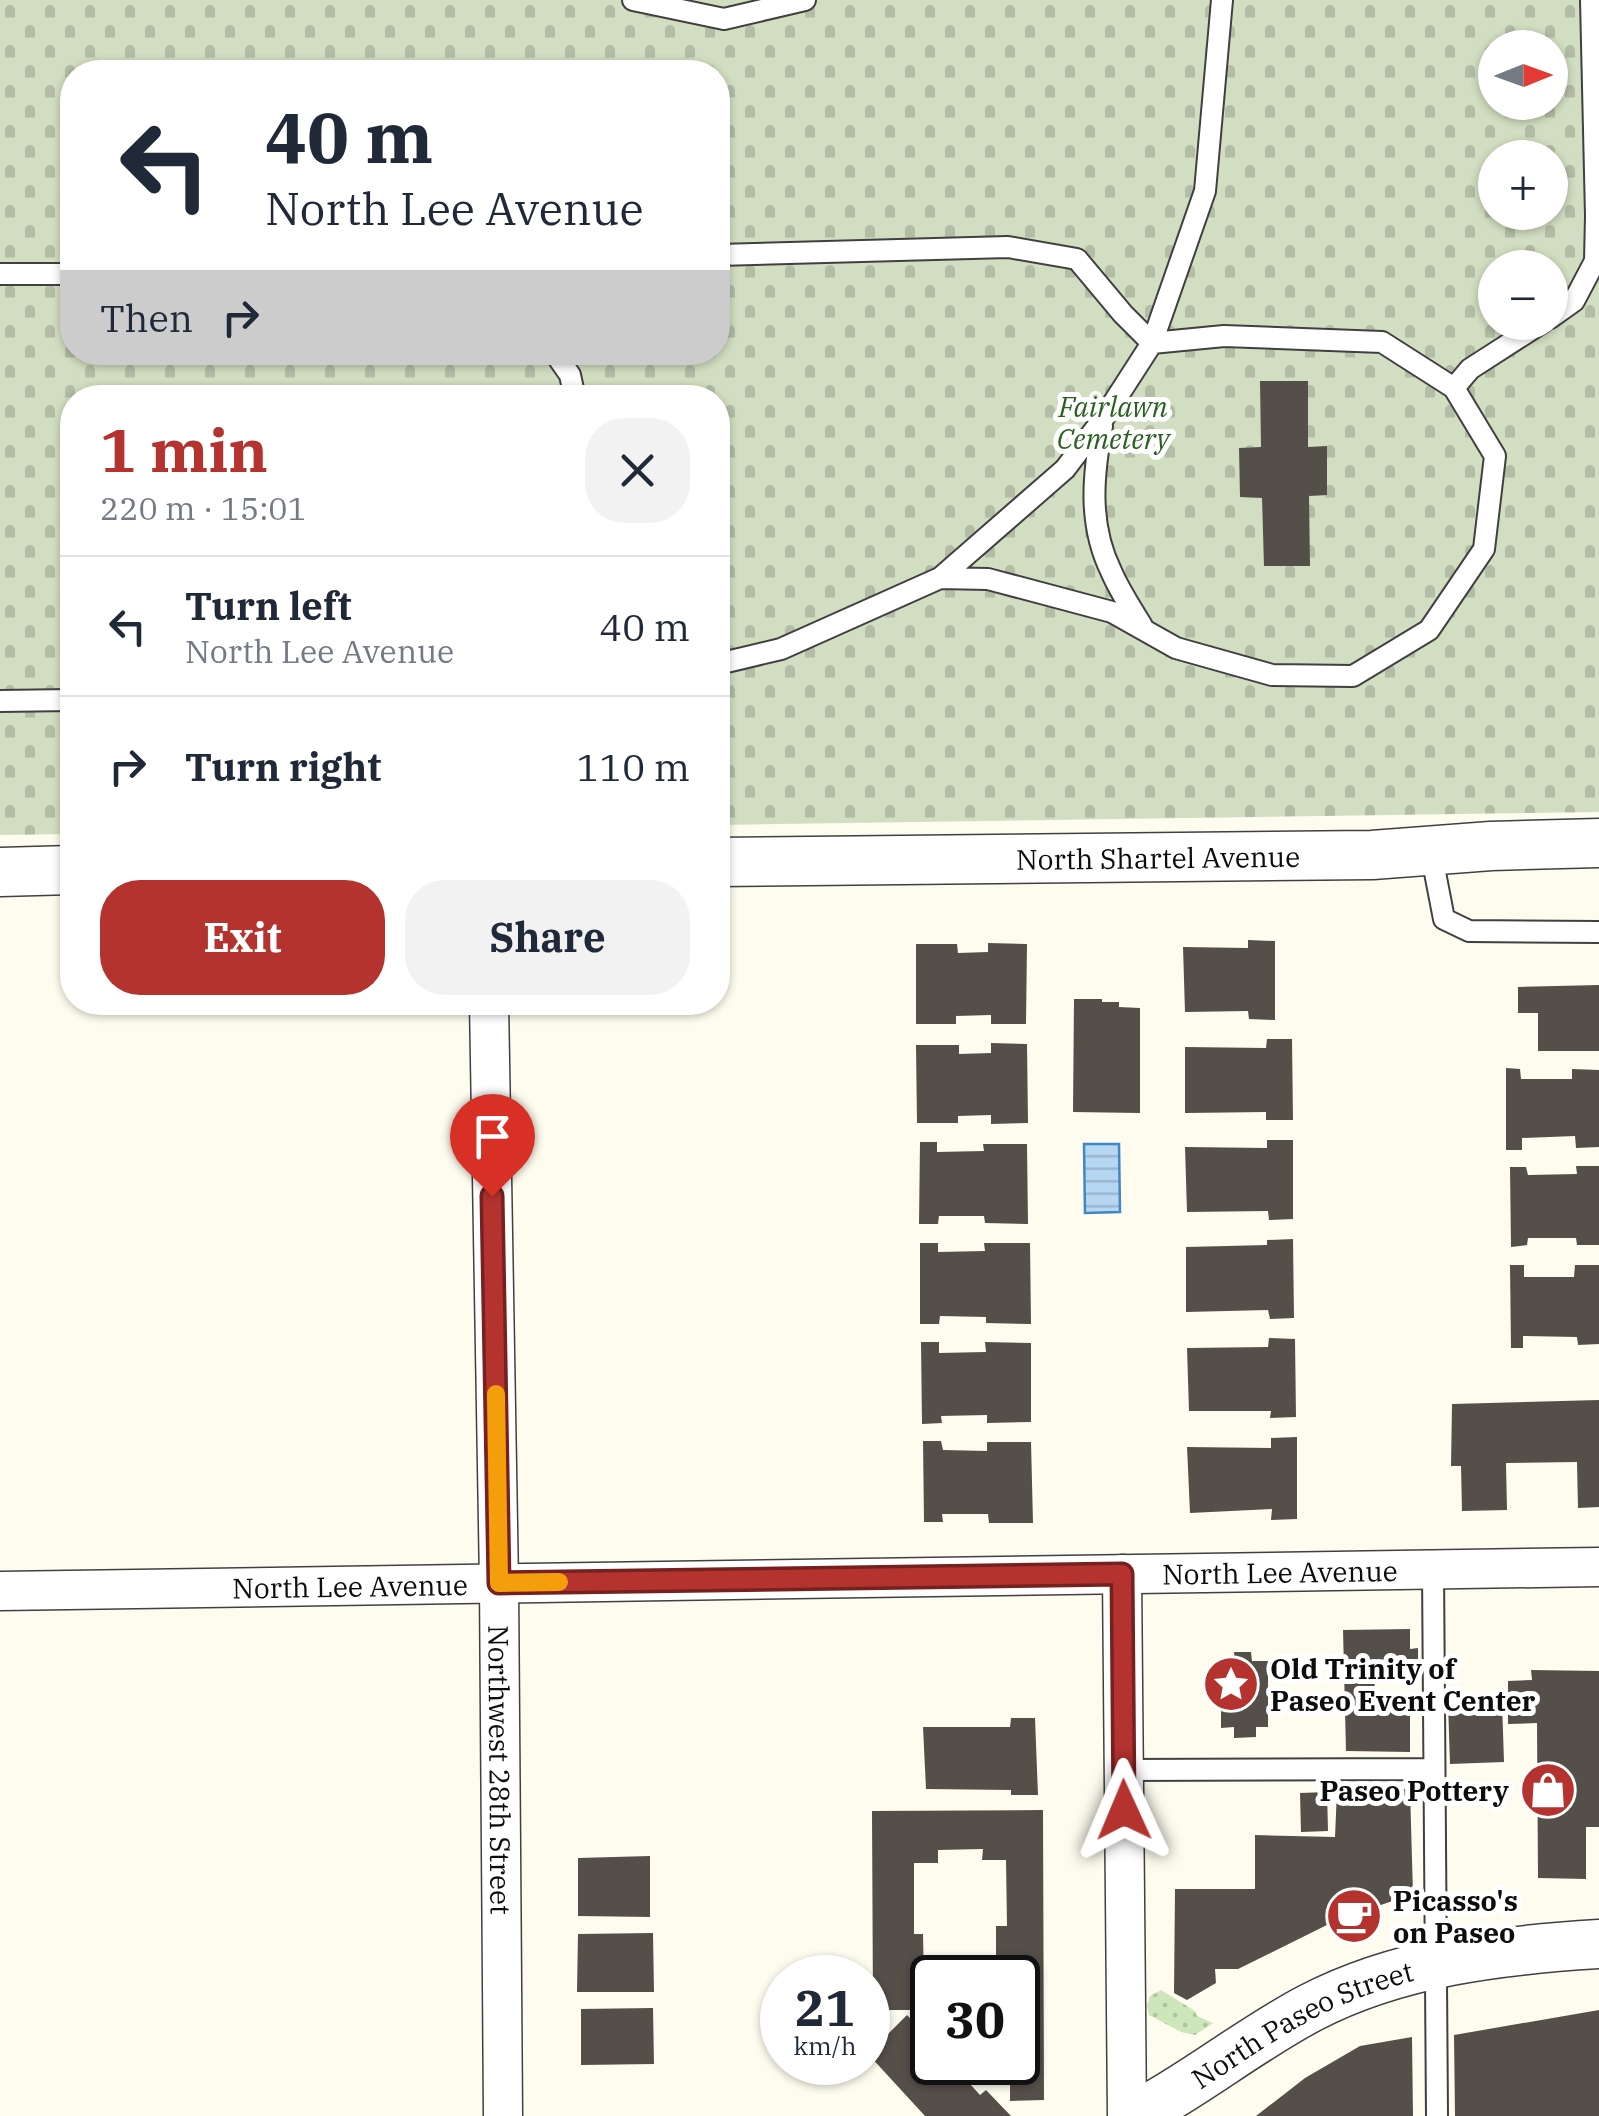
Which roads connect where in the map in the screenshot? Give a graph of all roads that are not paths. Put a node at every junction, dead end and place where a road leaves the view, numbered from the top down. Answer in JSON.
{"nodes":[{"id":1,"x":633,"y":0,"type":"edge"},
{"id":2,"x":805,"y":0,"type":"edge"},
{"id":3,"x":1222,"y":0,"type":"edge"},
{"id":4,"x":1591,"y":0,"type":"edge"},
{"id":5,"x":730,"y":255,"type":"edge"},
{"id":6,"x":0,"y":274,"type":"edge"},
{"id":7,"x":60,"y":274,"type":"edge"},
{"id":8,"x":1568,"y":305,"type":"edge"},
{"id":9,"x":1516,"y":340,"type":"edge"},
{"id":10,"x":1152,"y":343,"type":"junction"},
{"id":11,"x":1454,"y":388,"type":"junction"},
{"id":12,"x":1103,"y":419,"type":"junction"},
{"id":13,"x":940,"y":578,"type":"junction"},
{"id":14,"x":1144,"y":629,"type":"junction"},
{"id":15,"x":730,"y":661,"type":"edge"},
{"id":16,"x":60,"y":700,"type":"edge"},
{"id":17,"x":0,"y":701,"type":"edge"},
{"id":18,"x":1599,"y":843,"type":"edge"},
{"id":19,"x":1432,"y":852,"type":"junction"},
{"id":20,"x":730,"y":862,"type":"edge"},
{"id":21,"x":60,"y":870,"type":"edge"},
{"id":22,"x":0,"y":872,"type":"edge"},
{"id":23,"x":1599,"y":932,"type":"edge"},
{"id":24,"x":489,"y":1015,"type":"edge"},
{"id":25,"x":1599,"y":1567,"type":"edge"},
{"id":26,"x":1433,"y":1569,"type":"junction"},
{"id":27,"x":1122,"y":1574,"type":"junction"},
{"id":28,"x":499,"y":1583,"type":"junction"},
{"id":29,"x":0,"y":1591,"type":"edge"},
{"id":30,"x":1434,"y":1769,"type":"junction"},
{"id":31,"x":1124,"y":1770,"type":"junction"},
{"id":32,"x":1599,"y":1944,"type":"edge"},
{"id":33,"x":1435,"y":1964,"type":"junction"},
{"id":34,"x":504,"y":2116,"type":"edge"},
{"id":35,"x":1127,"y":2116,"type":"edge"},
{"id":36,"x":1135,"y":2116,"type":"edge"},
{"id":37,"x":1437,"y":2116,"type":"edge"}],
"edges":[{"from":1,"to":2,"type":"lane"},
{"from":3,"to":10,"type":"lane"},
{"from":4,"to":8,"type":"lane"},
{"from":5,"to":10,"type":"lane"},
{"from":6,"to":7,"type":"lane"},
{"from":9,"to":11,"type":"lane"},
{"from":10,"to":11,"type":"lane"},
{"from":10,"to":12,"type":"lane"},
{"from":11,"to":14,"type":"lane"},
{"from":12,"to":13,"type":"lane"},
{"from":12,"to":14,"type":"lane"},
{"from":13,"to":14,"type":"lane"},
{"from":13,"to":15,"type":"lane"},
{"from":16,"to":17,"type":"lane"},
{"from":18,"to":19,"type":"street","name":"North Shartel Avenue"},
{"from":19,"to":20,"type":"street","name":"North Shartel Avenue"},
{"from":19,"to":23,"type":"lane"},
{"from":21,"to":22,"type":"street"},
{"from":24,"to":28,"type":"street","name":"Northwest 28th Street"},
{"from":25,"to":26,"type":"street","name":"North Lee Avenue"},
{"from":26,"to":27,"type":"street","name":"North Lee Avenue"},
{"from":26,"to":30,"type":"lane"},
{"from":27,"to":28,"type":"street","name":"North Lee Avenue"},
{"from":27,"to":31,"type":"street"},
{"from":28,"to":29,"type":"street","name":"North Lee Avenue"},
{"from":28,"to":34,"type":"street","name":"Northwest 28th Street"},
{"from":30,"to":31,"type":"lane"},
{"from":30,"to":33,"type":"lane"},
{"from":31,"to":35,"type":"street"},
{"from":32,"to":33,"type":"street","name":"North Paseo Street"},
{"from":33,"to":36,"type":"street","name":"North Paseo Street"},
{"from":33,"to":37,"type":"lane"}]}
